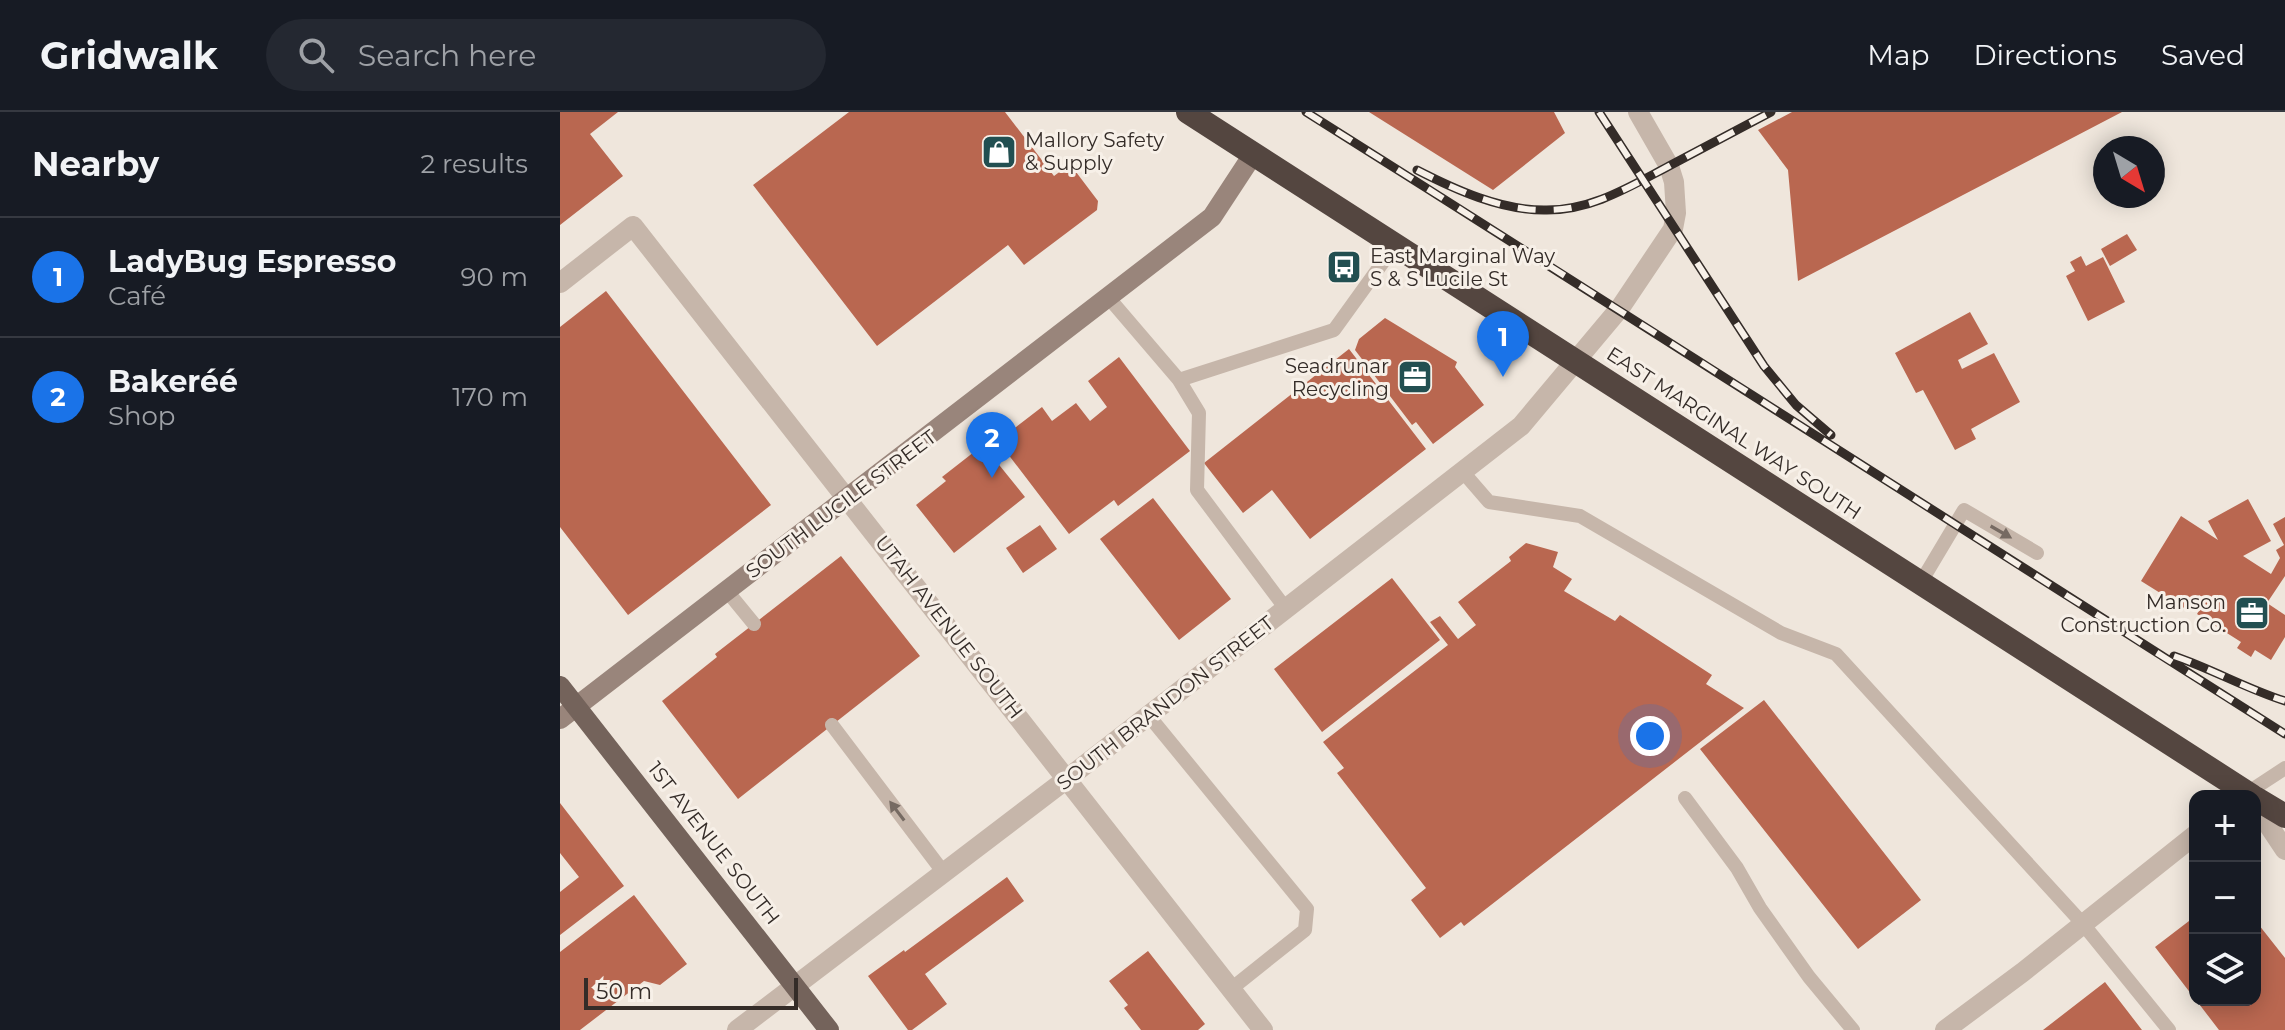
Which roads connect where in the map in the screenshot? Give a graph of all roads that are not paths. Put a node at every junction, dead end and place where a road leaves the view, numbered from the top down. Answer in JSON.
{"nodes":[{"id":1,"x":1188,"y":112,"type":"edge"},
{"id":2,"x":1638,"y":112,"type":"edge"},
{"id":3,"x":1254,"y":153,"type":"junction"},
{"id":4,"x":1396,"y":244,"type":"junction"},
{"id":5,"x":560,"y":283,"type":"edge"},
{"id":6,"x":1108,"y":297,"type":"junction"},
{"id":7,"x":1578,"y":361,"type":"junction"},
{"id":8,"x":1179,"y":380,"type":"junction"},
{"id":9,"x":1463,"y":472,"type":"junction"},
{"id":10,"x":848,"y":499,"type":"junction"},
{"id":11,"x":2037,"y":553,"type":"dead end"},
{"id":12,"x":1921,"y":582,"type":"junction"},
{"id":13,"x":727,"y":591,"type":"junction"},
{"id":14,"x":1286,"y":609,"type":"junction"},
{"id":15,"x":754,"y":624,"type":"dead end"},
{"id":16,"x":560,"y":686,"type":"edge"},
{"id":17,"x":567,"y":712,"type":"edge"},
{"id":18,"x":1149,"y":716,"type":"junction"},
{"id":19,"x":832,"y":725,"type":"dead end"},
{"id":20,"x":2285,"y":768,"type":"edge"},
{"id":21,"x":1068,"y":778,"type":"junction"},
{"id":22,"x":2239,"y":790,"type":"edge"},
{"id":23,"x":2258,"y":790,"type":"edge"},
{"id":24,"x":1685,"y":798,"type":"dead end"},
{"id":25,"x":2261,"y":803,"type":"edge"},
{"id":26,"x":2261,"y":814,"type":"edge"},
{"id":27,"x":2285,"y":816,"type":"edge"},
{"id":28,"x":2189,"y":840,"type":"edge"},
{"id":29,"x":2285,"y":850,"type":"edge"},
{"id":30,"x":944,"y":873,"type":"junction"},
{"id":31,"x":2083,"y":924,"type":"junction"},
{"id":32,"x":795,"y":986,"type":"junction"},
{"id":33,"x":1231,"y":989,"type":"junction"},
{"id":34,"x":737,"y":1030,"type":"edge"},
{"id":35,"x":829,"y":1030,"type":"edge"},
{"id":36,"x":1263,"y":1030,"type":"edge"},
{"id":37,"x":1853,"y":1030,"type":"edge"},
{"id":38,"x":1945,"y":1030,"type":"edge"},
{"id":39,"x":2169,"y":1030,"type":"edge"}],
"edges":[{"from":1,"to":3,"type":"highway","name":"EAST MARGINAL WAY SOUTH"},
{"from":2,"to":7,"type":"street","name":"SOUTH BRANDON STREET"},
{"from":3,"to":4,"type":"highway","name":"EAST MARGINAL WAY SOUTH"},
{"from":3,"to":6,"type":"street","name":"SOUTH LUCILE STREET"},
{"from":4,"to":7,"type":"highway","name":"EAST MARGINAL WAY SOUTH"},
{"from":4,"to":8,"type":"lane"},
{"from":5,"to":10,"type":"street","name":"UTAH AVENUE SOUTH"},
{"from":6,"to":8,"type":"lane"},
{"from":6,"to":10,"type":"street","name":"SOUTH LUCILE STREET"},
{"from":7,"to":9,"type":"street","name":"SOUTH BRANDON STREET"},
{"from":7,"to":12,"type":"highway","name":"EAST MARGINAL WAY SOUTH"},
{"from":8,"to":14,"type":"lane"},
{"from":9,"to":14,"type":"street","name":"SOUTH BRANDON STREET"},
{"from":9,"to":31,"type":"lane"},
{"from":10,"to":13,"type":"street","name":"SOUTH LUCILE STREET"},
{"from":10,"to":21,"type":"street","name":"UTAH AVENUE SOUTH"},
{"from":12,"to":11,"type":"lane","one_way":true},
{"from":12,"to":22,"type":"highway","name":"EAST MARGINAL WAY SOUTH"},
{"from":13,"to":15,"type":"lane"},
{"from":13,"to":17,"type":"street","name":"SOUTH LUCILE STREET"},
{"from":14,"to":18,"type":"street","name":"SOUTH BRANDON STREET"},
{"from":16,"to":17,"type":"main road","name":"1ST AVENUE SOUTH"},
{"from":17,"to":32,"type":"main road","name":"1ST AVENUE SOUTH"},
{"from":18,"to":21,"type":"street","name":"SOUTH BRANDON STREET"},
{"from":18,"to":33,"type":"lane"},
{"from":30,"to":19,"type":"lane","one_way":true},
{"from":20,"to":23,"type":"lane"},
{"from":21,"to":30,"type":"street","name":"SOUTH BRANDON STREET"},
{"from":21,"to":33,"type":"street","name":"UTAH AVENUE SOUTH"},
{"from":24,"to":37,"type":"lane"},
{"from":25,"to":27,"type":"highway","name":"EAST MARGINAL WAY SOUTH"},
{"from":26,"to":29,"type":"street"},
{"from":28,"to":31,"type":"street"},
{"from":30,"to":32,"type":"street","name":"SOUTH BRANDON STREET"},
{"from":31,"to":38,"type":"street"},
{"from":31,"to":39,"type":"lane"},
{"from":32,"to":34,"type":"street","name":"SOUTH BRANDON STREET"},
{"from":32,"to":35,"type":"main road","name":"1ST AVENUE SOUTH"},
{"from":33,"to":36,"type":"street","name":"UTAH AVENUE SOUTH"}]}
